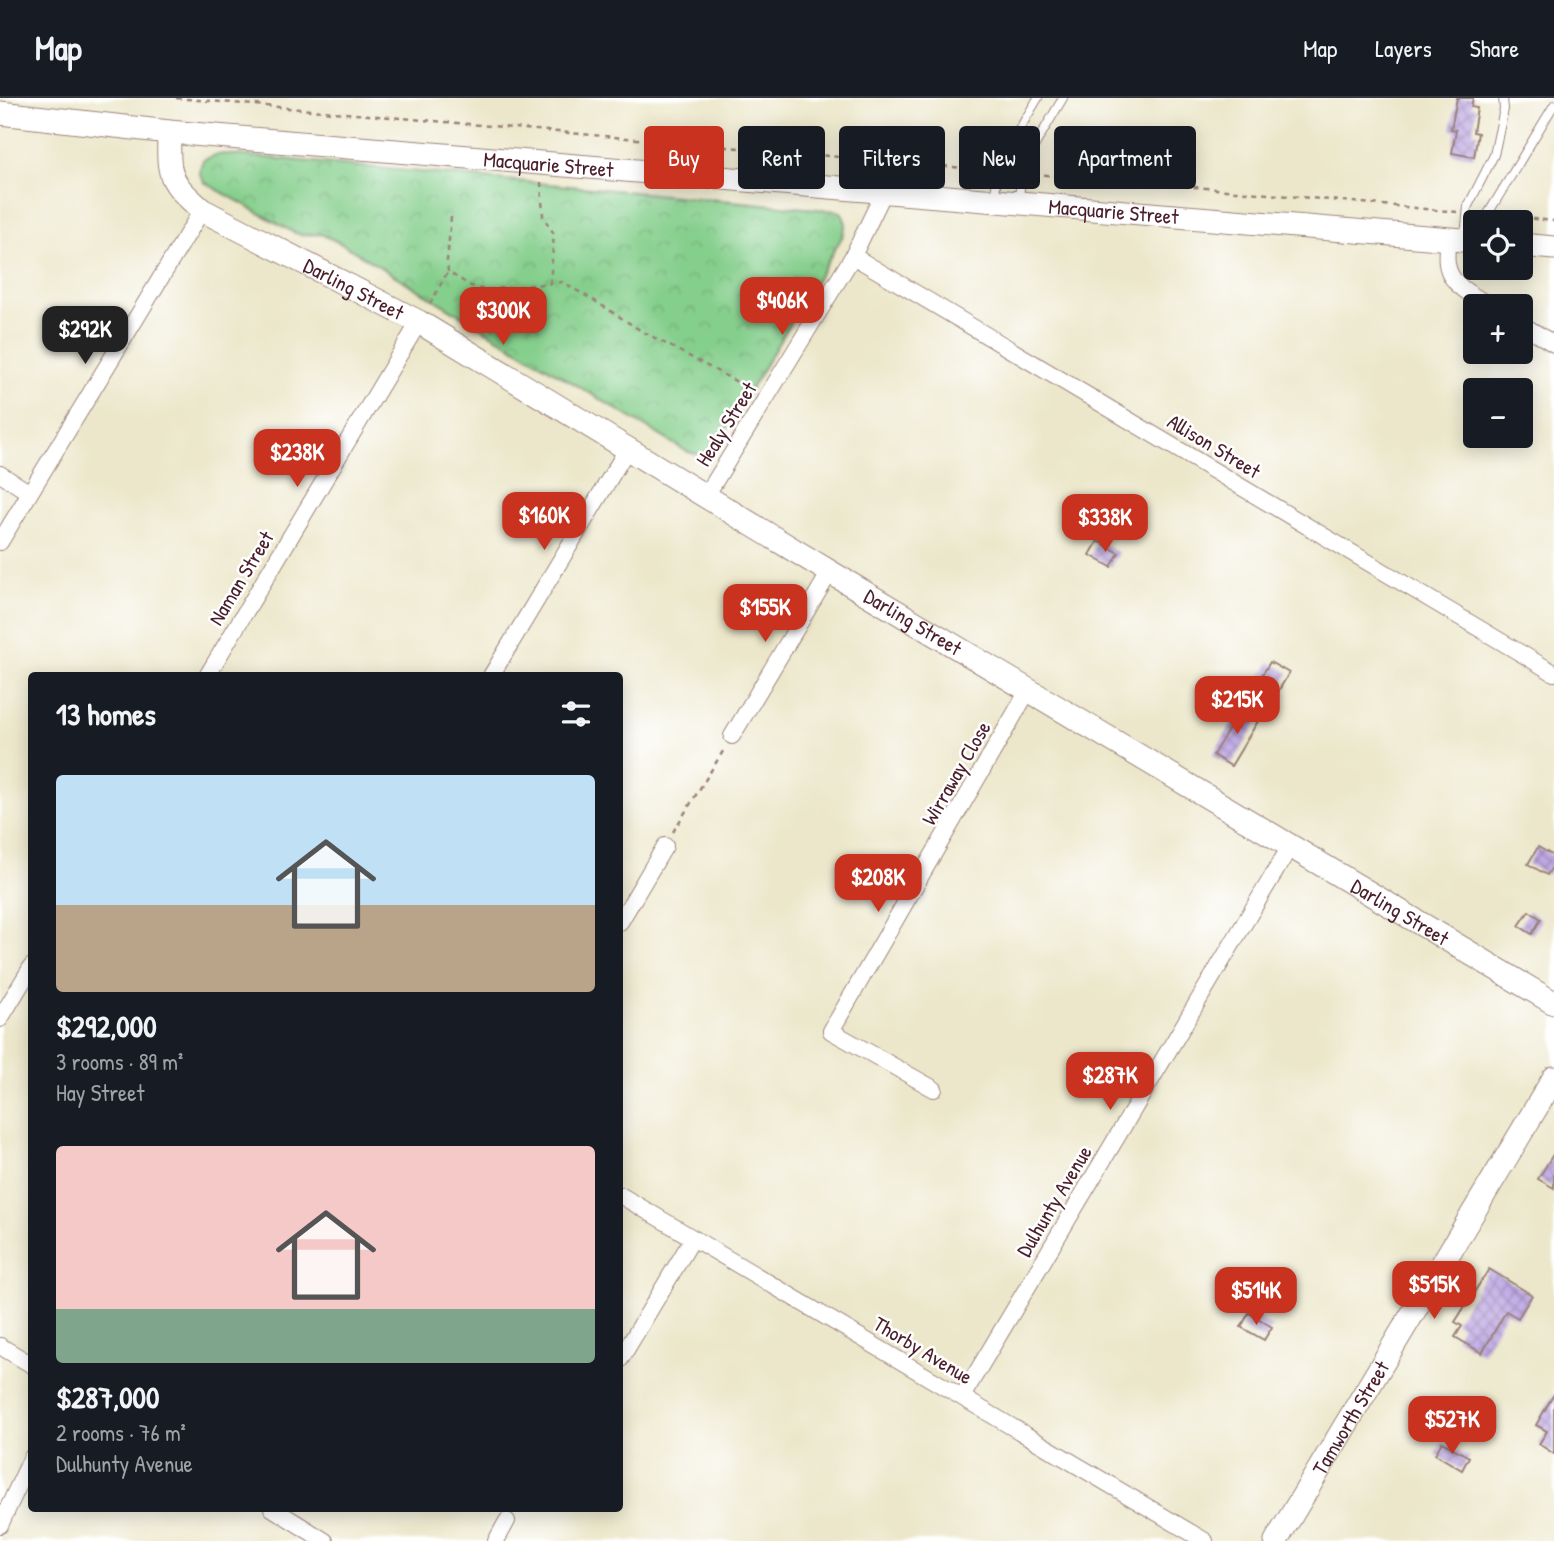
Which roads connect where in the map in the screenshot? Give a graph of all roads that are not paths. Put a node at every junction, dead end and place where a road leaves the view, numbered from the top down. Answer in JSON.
{"nodes":[{"id":1,"x":1038,"y":98,"type":"edge"},
{"id":2,"x":1063,"y":98,"type":"edge"},
{"id":3,"x":1503,"y":98,"type":"edge"},
{"id":4,"x":1554,"y":105,"type":"edge"},
{"id":5,"x":0,"y":113,"type":"edge"},
{"id":6,"x":169,"y":132,"type":"junction"},
{"id":7,"x":884,"y":192,"type":"junction"},
{"id":8,"x":995,"y":200,"type":"junction"},
{"id":9,"x":1019,"y":202,"type":"junction"},
{"id":10,"x":202,"y":209,"type":"junction"},
{"id":11,"x":1467,"y":210,"type":"edge"},
{"id":12,"x":1487,"y":210,"type":"edge"},
{"id":13,"x":1463,"y":232,"type":"edge"},
{"id":14,"x":1463,"y":245,"type":"edge"},
{"id":15,"x":1533,"y":246,"type":"edge"},
{"id":16,"x":1554,"y":248,"type":"edge"},
{"id":17,"x":853,"y":256,"type":"junction"},
{"id":18,"x":1472,"y":294,"type":"edge"},
{"id":19,"x":419,"y":322,"type":"junction"},
{"id":20,"x":1533,"y":331,"type":"edge"},
{"id":21,"x":1554,"y":344,"type":"edge"},
{"id":22,"x":628,"y":447,"type":"junction"},
{"id":23,"x":0,"y":474,"type":"edge"},
{"id":24,"x":30,"y":493,"type":"junction"},
{"id":25,"x":706,"y":496,"type":"junction"},
{"id":26,"x":0,"y":542,"type":"edge"},
{"id":27,"x":830,"y":572,"type":"junction"},
{"id":28,"x":208,"y":672,"type":"edge"},
{"id":29,"x":493,"y":672,"type":"edge"},
{"id":30,"x":1554,"y":673,"type":"edge"},
{"id":31,"x":1029,"y":689,"type":"junction"},
{"id":32,"x":732,"y":736,"type":"road end"},
{"id":33,"x":1291,"y":845,"type":"junction"},
{"id":34,"x":665,"y":846,"type":"road end"},
{"id":35,"x":623,"y":917,"type":"edge"},
{"id":36,"x":28,"y":972,"type":"edge"},
{"id":37,"x":1554,"y":1003,"type":"edge"},
{"id":38,"x":0,"y":1018,"type":"edge"},
{"id":39,"x":1554,"y":1078,"type":"edge"},
{"id":40,"x":934,"y":1088,"type":"dead end"},
{"id":41,"x":623,"y":1197,"type":"edge"},
{"id":42,"x":693,"y":1238,"type":"junction"},
{"id":43,"x":0,"y":1346,"type":"edge"},
{"id":44,"x":623,"y":1355,"type":"edge"},
{"id":45,"x":28,"y":1363,"type":"edge"},
{"id":46,"x":962,"y":1397,"type":"junction"},
{"id":47,"x":28,"y":1466,"type":"edge"},
{"id":48,"x":278,"y":1512,"type":"edge"},
{"id":49,"x":508,"y":1521,"type":"dead end"},
{"id":50,"x":0,"y":1525,"type":"edge"},
{"id":51,"x":325,"y":1541,"type":"edge"},
{"id":52,"x":496,"y":1541,"type":"edge"},
{"id":53,"x":1205,"y":1541,"type":"edge"},
{"id":54,"x":1276,"y":1541,"type":"edge"}],
"edges":[{"from":1,"to":8,"type":"lane"},
{"from":2,"to":9,"type":"lane"},
{"from":3,"to":11,"type":"lane"},
{"from":4,"to":12,"type":"lane"},
{"from":5,"to":6,"type":"street","name":"Macquarie Street"},
{"from":6,"to":7,"type":"street","name":"Macquarie Street"},
{"from":6,"to":10,"type":"street","name":"Darling Street"},
{"from":7,"to":8,"type":"street","name":"Macquarie Street"},
{"from":7,"to":17,"type":"street","name":"Healy Street"},
{"from":8,"to":9,"type":"street","name":"Macquarie Street"},
{"from":9,"to":13,"type":"street","name":"Macquarie Street"},
{"from":10,"to":19,"type":"street","name":"Darling Street"},
{"from":10,"to":24,"type":"street"},
{"from":14,"to":18,"type":"street"},
{"from":15,"to":16,"type":"street"},
{"from":17,"to":25,"type":"street","name":"Healy Street"},
{"from":17,"to":30,"type":"street","name":"Allison Street"},
{"from":19,"to":22,"type":"street","name":"Darling Street"},
{"from":19,"to":28,"type":"street","name":"Naman Street"},
{"from":20,"to":21,"type":"street"},
{"from":22,"to":25,"type":"street","name":"Darling Street"},
{"from":22,"to":29,"type":"street"},
{"from":23,"to":24,"type":"street"},
{"from":24,"to":26,"type":"street"},
{"from":25,"to":27,"type":"street","name":"Darling Street"},
{"from":27,"to":31,"type":"street","name":"Darling Street"},
{"from":27,"to":32,"type":"street"},
{"from":31,"to":33,"type":"street","name":"Darling Street"},
{"from":31,"to":40,"type":"street","name":"Wirraway Close"},
{"from":33,"to":37,"type":"street","name":"Darling Street"},
{"from":33,"to":46,"type":"street","name":"Dulhunty Avenue"},
{"from":34,"to":35,"type":"street"},
{"from":36,"to":38,"type":"street"},
{"from":39,"to":54,"type":"street","name":"Tamworth Street"},
{"from":41,"to":42,"type":"street","name":"Thorby Avenue"},
{"from":42,"to":44,"type":"street"},
{"from":42,"to":46,"type":"street","name":"Thorby Avenue"},
{"from":43,"to":45,"type":"street"},
{"from":46,"to":53,"type":"street","name":"Thorby Avenue"},
{"from":47,"to":50,"type":"street"},
{"from":48,"to":51,"type":"street"},
{"from":49,"to":52,"type":"street"}]}
